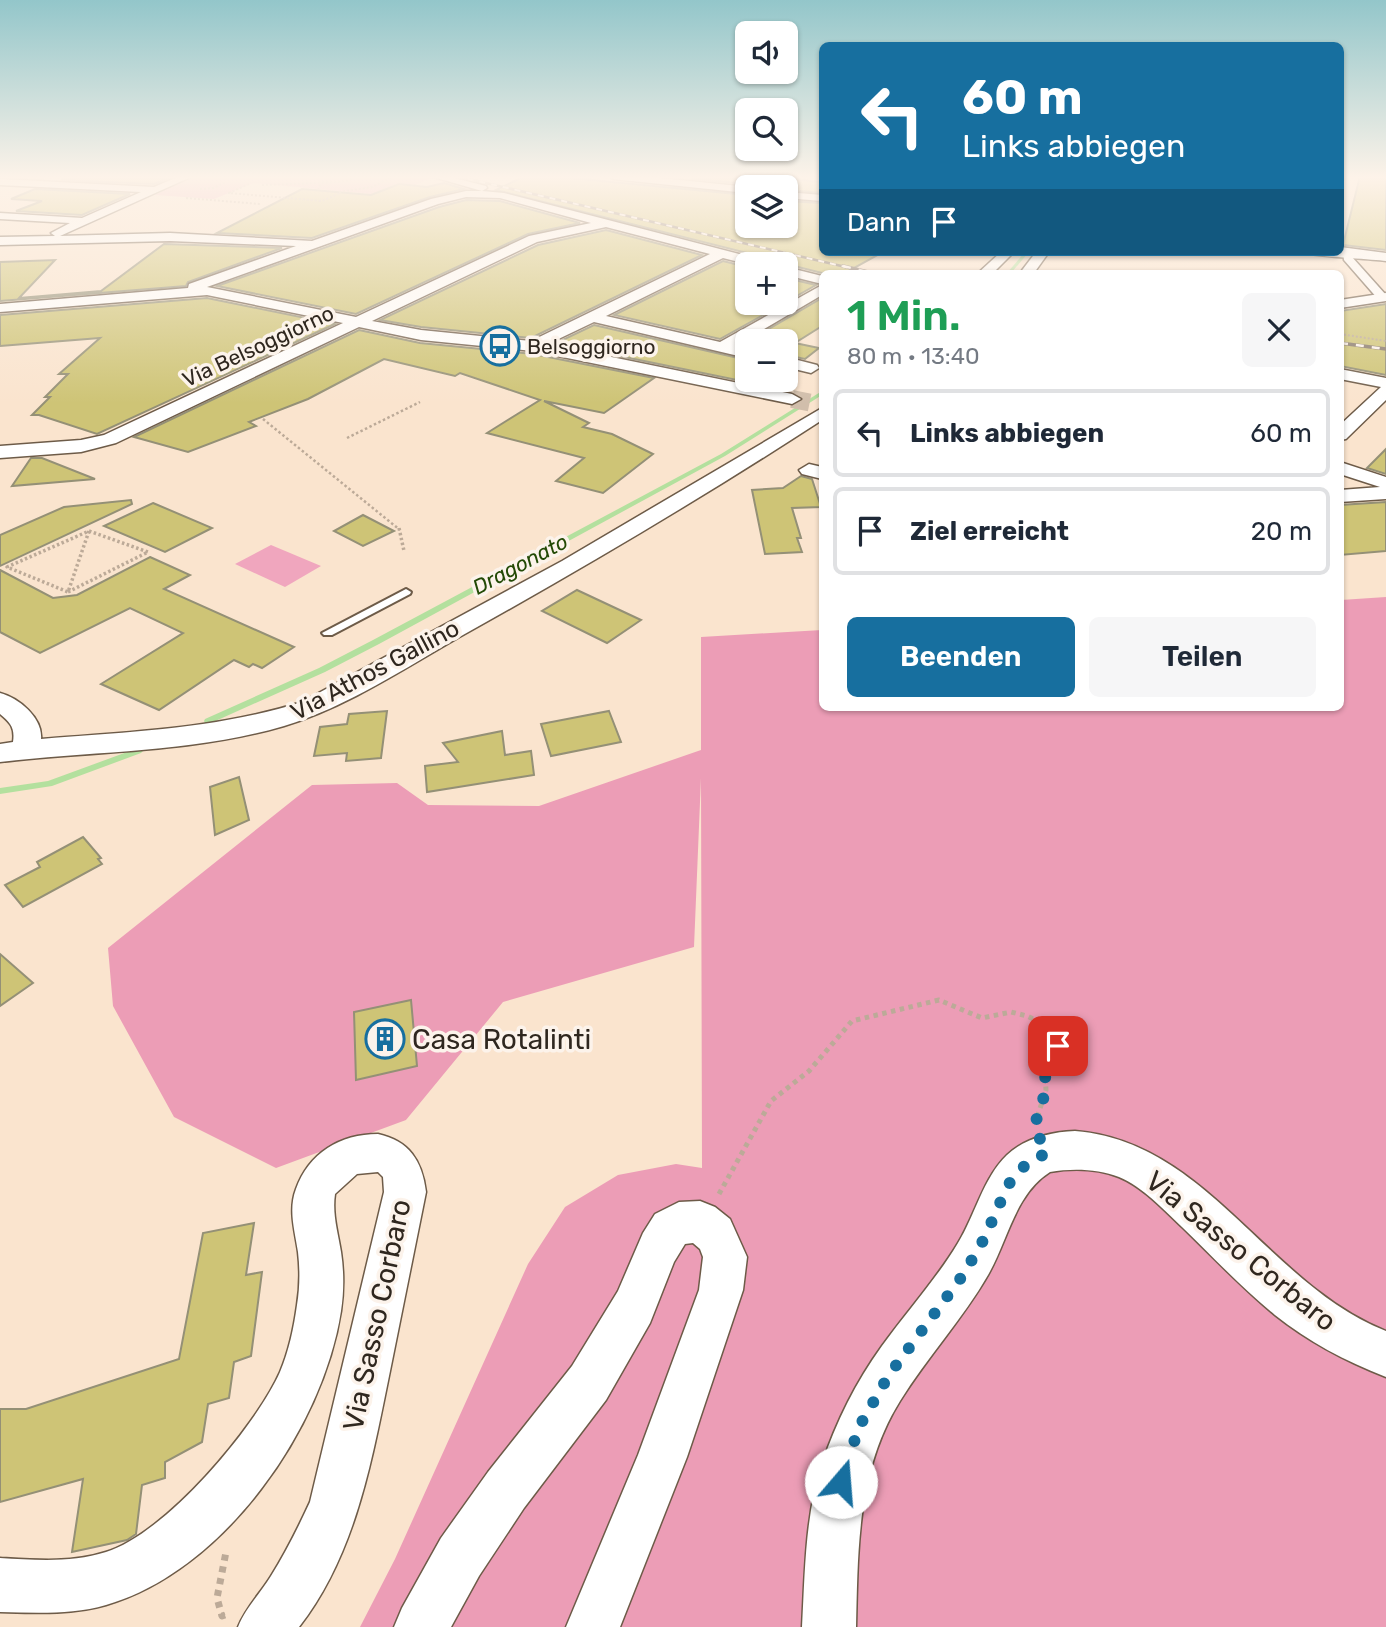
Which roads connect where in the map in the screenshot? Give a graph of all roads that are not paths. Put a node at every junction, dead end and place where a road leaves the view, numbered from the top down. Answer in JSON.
{"nodes":[{"id":1,"x":292,"y":252,"type":"edge"},
{"id":2,"x":506,"y":252,"type":"edge"},
{"id":3,"x":713,"y":252,"type":"edge"},
{"id":4,"x":1344,"y":252,"type":"edge"},
{"id":5,"x":721,"y":254,"type":"junction"},
{"id":6,"x":1344,"y":254,"type":"edge"},
{"id":7,"x":1004,"y":256,"type":"edge"},
{"id":8,"x":1040,"y":256,"type":"edge"},
{"id":9,"x":1386,"y":257,"type":"edge"},
{"id":10,"x":735,"y":258,"type":"edge"},
{"id":11,"x":988,"y":270,"type":"edge"},
{"id":12,"x":1029,"y":270,"type":"edge"},
{"id":13,"x":798,"y":274,"type":"edge"},
{"id":14,"x":819,"y":279,"type":"edge"},
{"id":15,"x":187,"y":290,"type":"junction"},
{"id":16,"x":819,"y":291,"type":"edge"},
{"id":17,"x":1384,"y":297,"type":"edge"},
{"id":18,"x":1344,"y":303,"type":"edge"},
{"id":19,"x":0,"y":308,"type":"edge"},
{"id":20,"x":592,"y":317,"type":"junction"},
{"id":21,"x":357,"y":322,"type":"junction"},
{"id":22,"x":533,"y":346,"type":"junction"},
{"id":23,"x":722,"y":347,"type":"junction"},
{"id":24,"x":735,"y":350,"type":"edge"},
{"id":25,"x":798,"y":365,"type":"edge"},
{"id":26,"x":811,"y":368,"type":"dead end"},
{"id":27,"x":1344,"y":375,"type":"edge"},
{"id":28,"x":1386,"y":383,"type":"edge"},
{"id":29,"x":1386,"y":391,"type":"edge"},
{"id":30,"x":792,"y":399,"type":"tunnel mouth"},
{"id":31,"x":819,"y":415,"type":"tunnel mouth"},
{"id":32,"x":1344,"y":431,"type":"edge"},
{"id":33,"x":0,"y":452,"type":"edge"},
{"id":34,"x":1344,"y":469,"type":"edge"},
{"id":35,"x":1386,"y":483,"type":"edge"},
{"id":36,"x":1386,"y":493,"type":"edge"},
{"id":37,"x":1344,"y":496,"type":"edge"},
{"id":38,"x":406,"y":592,"type":"dead end"},
{"id":39,"x":328,"y":634,"type":"dead end"},
{"id":40,"x":0,"y":701,"type":"edge"},
{"id":41,"x":12,"y":752,"type":"edge"},
{"id":42,"x":1386,"y":1354,"type":"edge"},
{"id":43,"x":0,"y":1585,"type":"edge"},
{"id":44,"x":248,"y":1619,"type":"edge"},
{"id":45,"x":421,"y":1627,"type":"edge"},
{"id":46,"x":593,"y":1627,"type":"edge"},
{"id":47,"x":829,"y":1627,"type":"edge"}],
"edges":[{"from":1,"to":15,"type":"street"},
{"from":2,"to":21,"type":"street","name":"Via Belsoggiorno"},
{"from":3,"to":5,"type":"street"},
{"from":4,"to":9,"type":"street"},
{"from":5,"to":10,"type":"street"},
{"from":5,"to":20,"type":"street"},
{"from":6,"to":17,"type":"street"},
{"from":7,"to":11,"type":"street"},
{"from":8,"to":12,"type":"street"},
{"from":13,"to":14,"type":"street"},
{"from":15,"to":19,"type":"street"},
{"from":15,"to":21,"type":"street"},
{"from":16,"to":23,"type":"street"},
{"from":17,"to":18,"type":"street"},
{"from":20,"to":22,"type":"street"},
{"from":20,"to":23,"type":"street"},
{"from":21,"to":22,"type":"street"},
{"from":21,"to":33,"type":"street","name":"Via Belsoggiorno"},
{"from":22,"to":30,"type":"street"},
{"from":23,"to":24,"type":"street"},
{"from":25,"to":26,"type":"street"},
{"from":27,"to":28,"type":"street"},
{"from":29,"to":32,"type":"street"},
{"from":31,"to":41,"type":"street","name":"Via Athos Gallino"},
{"from":34,"to":35,"type":"street"},
{"from":36,"to":37,"type":"street"},
{"from":38,"to":39,"type":"lane"},
{"from":40,"to":41,"type":"street"},
{"from":42,"to":47,"type":"street","name":"Via Sasso Corbaro"},
{"from":43,"to":44,"type":"street","name":"Via Sasso Corbaro"},
{"from":45,"to":46,"type":"street"}]}
